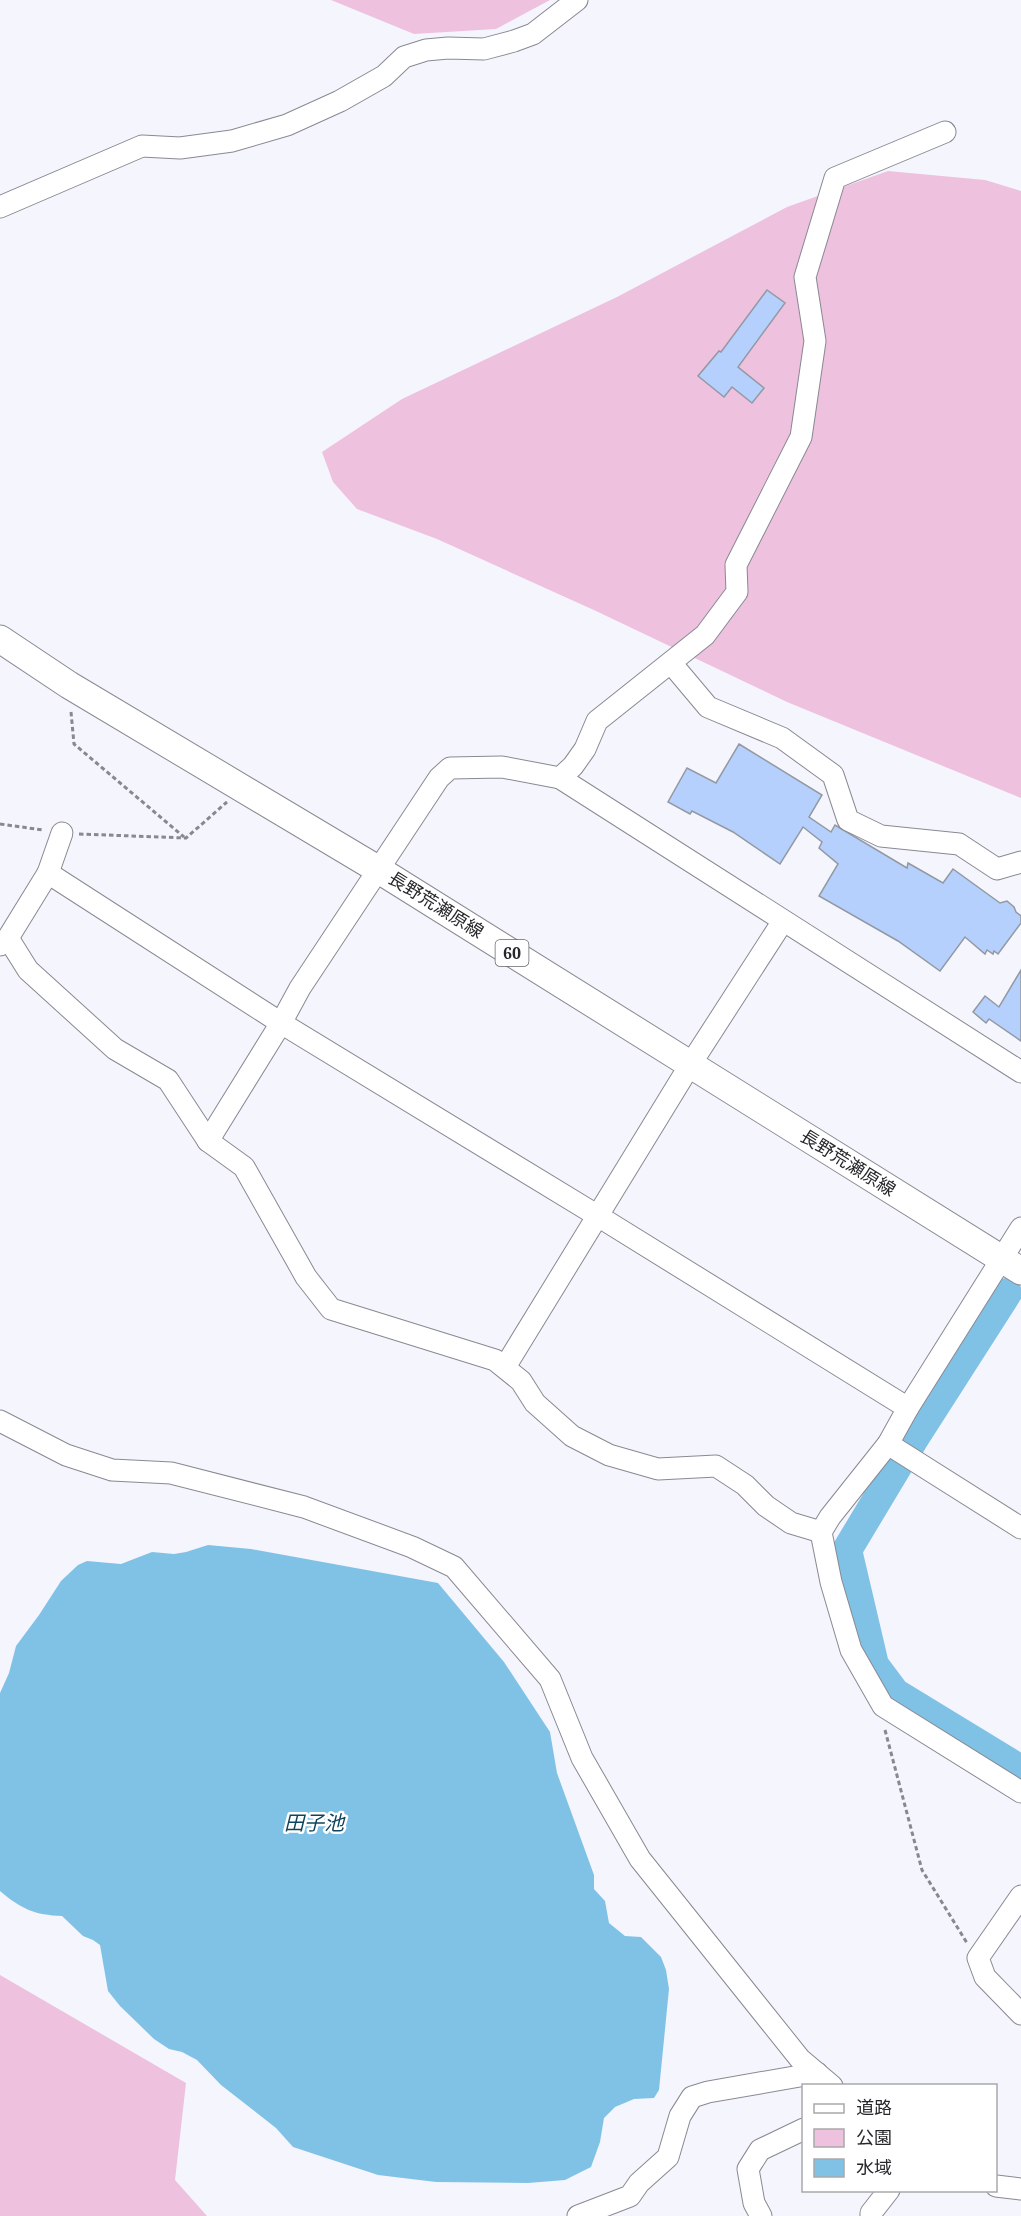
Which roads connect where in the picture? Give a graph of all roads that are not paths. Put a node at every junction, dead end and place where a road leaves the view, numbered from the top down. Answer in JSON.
{"nodes":[{"id":1,"x":577,"y":0,"type":"edge"},
{"id":2,"x":945,"y":132,"type":"dead end"},
{"id":3,"x":0,"y":207,"type":"edge"},
{"id":4,"x":0,"y":639,"type":"edge"},
{"id":5,"x":671,"y":663,"type":"junction"},
{"id":6,"x":560,"y":778,"type":"junction"},
{"id":7,"x":62,"y":832,"type":"road end"},
{"id":8,"x":1021,"y":862,"type":"edge"},
{"id":9,"x":379,"y":870,"type":"junction"},
{"id":10,"x":48,"y":873,"type":"junction"},
{"id":11,"x":783,"y":921,"type":"junction"},
{"id":12,"x":4,"y":942,"type":"edge"},
{"id":13,"x":281,"y":1023,"type":"junction"},
{"id":14,"x":690,"y":1065,"type":"junction"},
{"id":15,"x":1021,"y":1072,"type":"edge"},
{"id":16,"x":208,"y":1141,"type":"junction"},
{"id":17,"x":598,"y":1216,"type":"junction"},
{"id":18,"x":1021,"y":1228,"type":"edge"},
{"id":19,"x":1012,"y":1265,"type":"edge"},
{"id":20,"x":505,"y":1367,"type":"junction"},
{"id":21,"x":908,"y":1408,"type":"junction"},
{"id":22,"x":0,"y":1421,"type":"edge"},
{"id":23,"x":892,"y":1447,"type":"junction"},
{"id":24,"x":1021,"y":1528,"type":"edge"},
{"id":25,"x":821,"y":1532,"type":"junction"},
{"id":26,"x":1021,"y":1792,"type":"edge"},
{"id":27,"x":1021,"y":1896,"type":"edge"},
{"id":28,"x":1021,"y":2014,"type":"edge"},
{"id":29,"x":824,"y":2079,"type":"edge"},
{"id":30,"x":802,"y":2129,"type":"edge"},
{"id":31,"x":997,"y":2186,"type":"edge"},
{"id":32,"x":1021,"y":2189,"type":"edge"},
{"id":33,"x":887,"y":2192,"type":"edge"},
{"id":34,"x":578,"y":2216,"type":"edge"},
{"id":35,"x":761,"y":2216,"type":"edge"},
{"id":36,"x":871,"y":2216,"type":"edge"}],
"edges":[{"from":1,"to":3,"type":"street"},
{"from":2,"to":5,"type":"street"},
{"from":4,"to":9,"type":"main road","name":"長野荒瀬原線","number":"60"},
{"from":5,"to":6,"type":"street"},
{"from":5,"to":8,"type":"street"},
{"from":6,"to":9,"type":"street"},
{"from":6,"to":11,"type":"street"},
{"from":7,"to":10,"type":"street"},
{"from":9,"to":13,"type":"street"},
{"from":9,"to":14,"type":"main road","name":"長野荒瀬原線","number":"60"},
{"from":10,"to":12,"type":"street"},
{"from":10,"to":13,"type":"street"},
{"from":11,"to":14,"type":"street"},
{"from":11,"to":15,"type":"street"},
{"from":12,"to":16,"type":"street"},
{"from":13,"to":16,"type":"street"},
{"from":13,"to":17,"type":"street"},
{"from":14,"to":17,"type":"street"},
{"from":14,"to":19,"type":"main road","name":"長野荒瀬原線","number":"60"},
{"from":16,"to":20,"type":"street"},
{"from":17,"to":20,"type":"street"},
{"from":17,"to":21,"type":"street"},
{"from":18,"to":19,"type":"street"},
{"from":19,"to":21,"type":"street"},
{"from":20,"to":25,"type":"street"},
{"from":21,"to":23,"type":"street"},
{"from":22,"to":29,"type":"street"},
{"from":23,"to":24,"type":"street"},
{"from":23,"to":25,"type":"street"},
{"from":25,"to":26,"type":"street"},
{"from":27,"to":28,"type":"street"},
{"from":29,"to":34,"type":"street"},
{"from":30,"to":35,"type":"street"},
{"from":31,"to":32,"type":"street"},
{"from":33,"to":36,"type":"street"}]}
